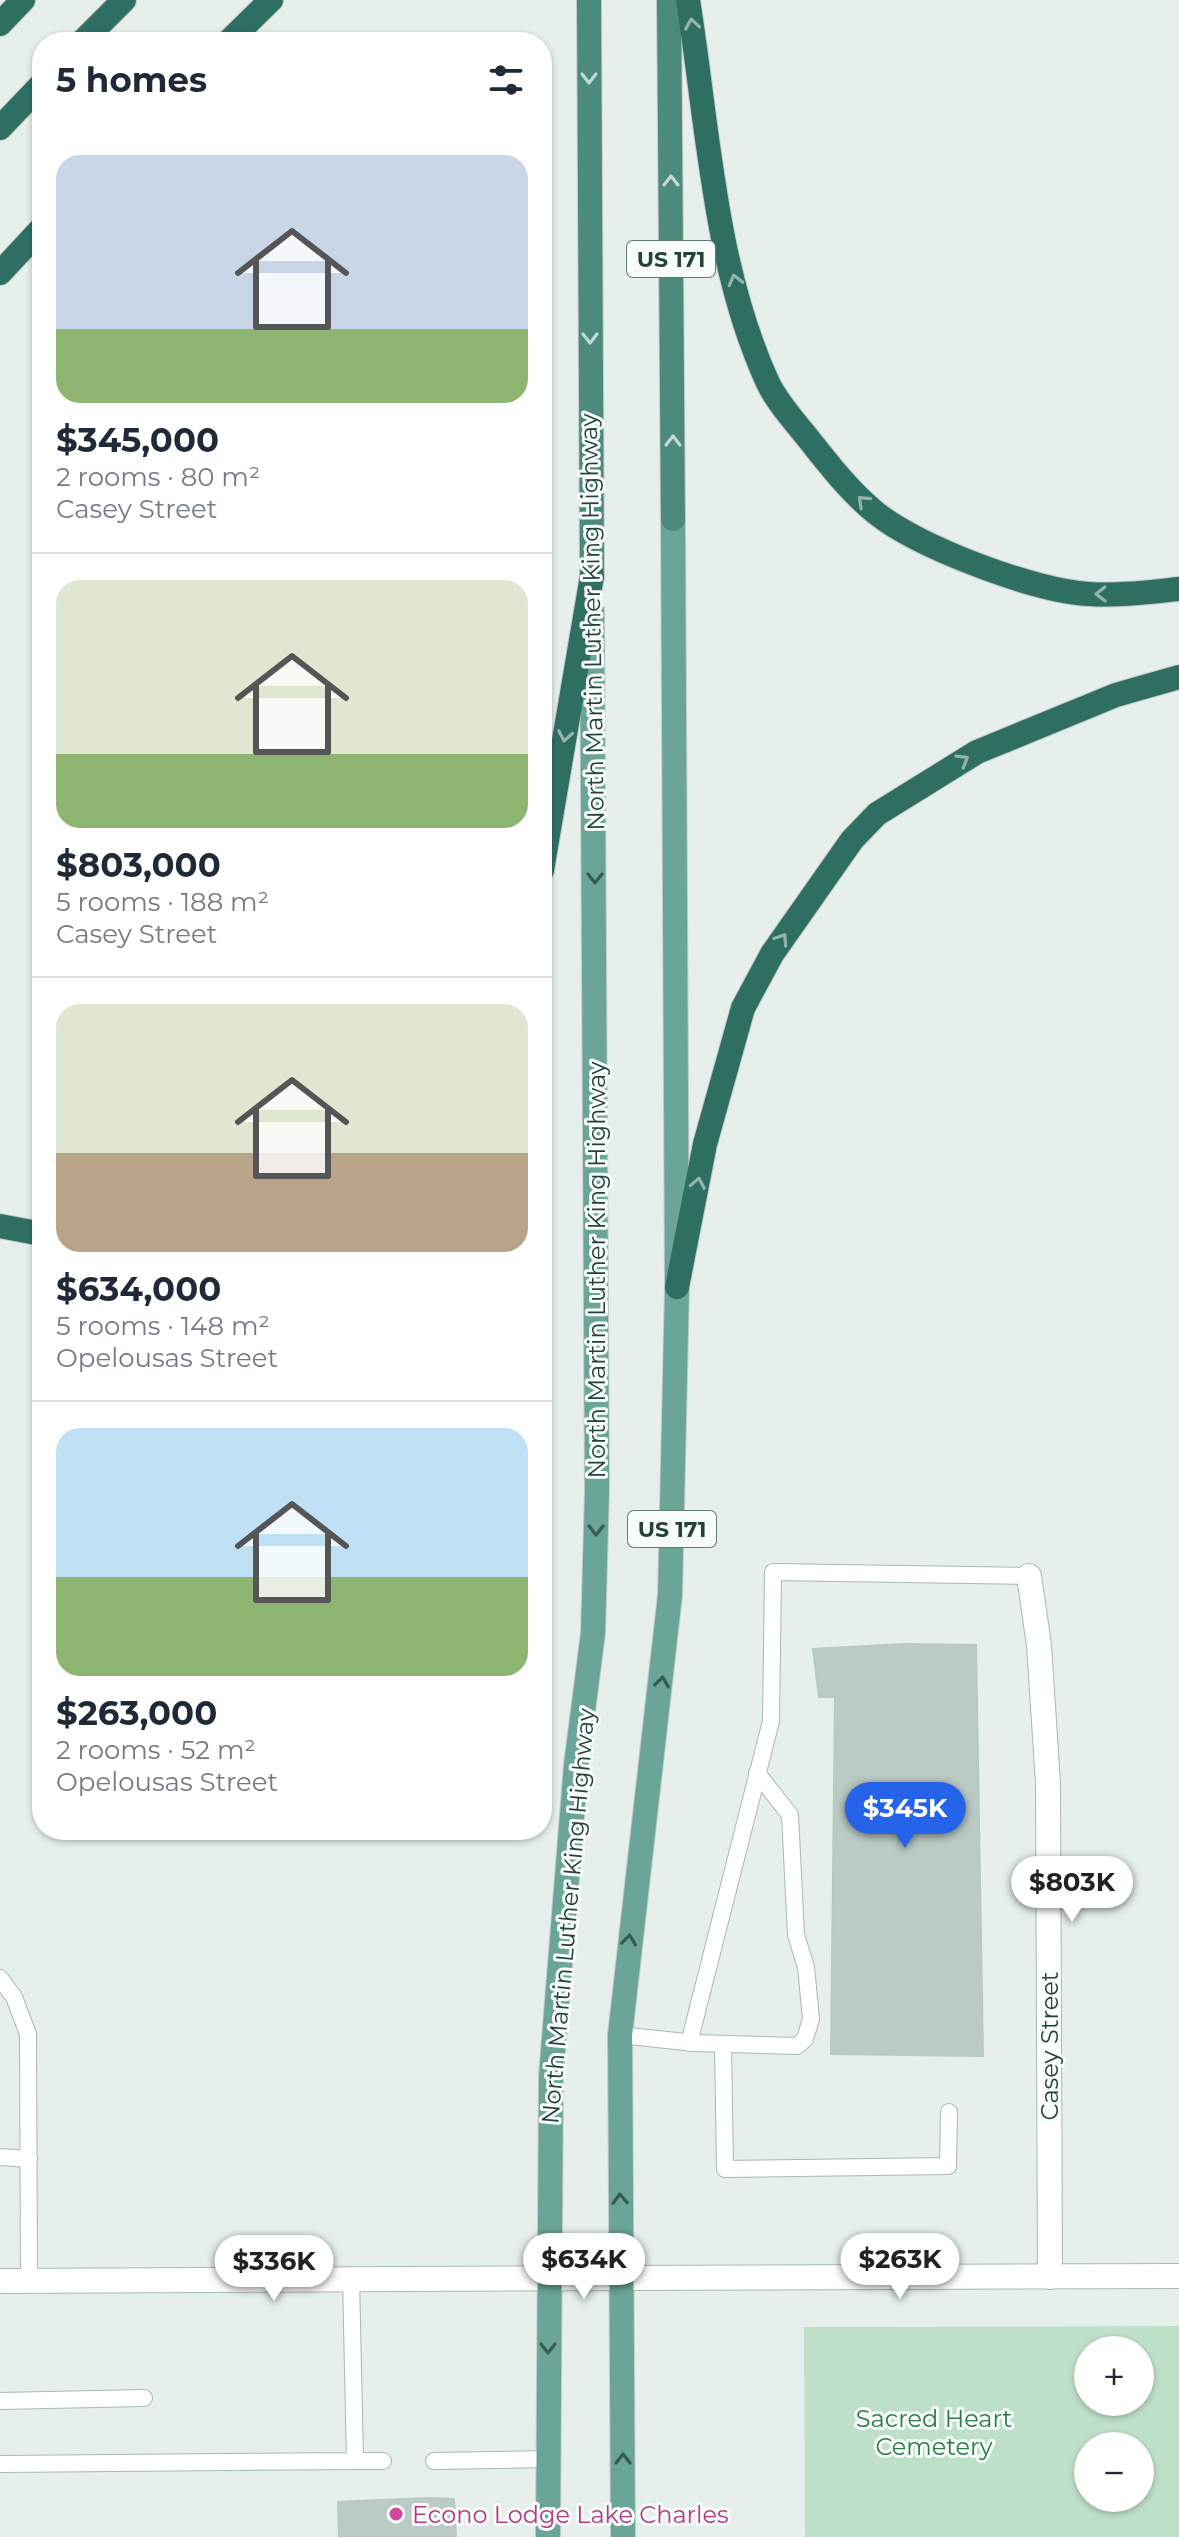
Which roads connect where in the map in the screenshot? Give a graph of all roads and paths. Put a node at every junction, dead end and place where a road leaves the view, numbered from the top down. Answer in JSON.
{"nodes":[{"id":1,"x":23,"y":0,"type":"edge"},
{"id":2,"x":124,"y":0,"type":"edge"},
{"id":3,"x":271,"y":0,"type":"edge"},
{"id":4,"x":589,"y":0,"type":"edge"},
{"id":5,"x":669,"y":0,"type":"edge"},
{"id":6,"x":688,"y":0,"type":"edge"},
{"id":7,"x":0,"y":24,"type":"edge"},
{"id":8,"x":92,"y":32,"type":"edge"},
{"id":9,"x":238,"y":32,"type":"edge"},
{"id":10,"x":32,"y":94,"type":"edge"},
{"id":11,"x":0,"y":128,"type":"edge"},
{"id":12,"x":32,"y":239,"type":"edge"},
{"id":13,"x":0,"y":273,"type":"edge"},
{"id":14,"x":673,"y":519,"type":"joint"},
{"id":15,"x":592,"y":576,"type":"junction"},
{"id":16,"x":1179,"y":589,"type":"edge"},
{"id":17,"x":1179,"y":677,"type":"edge"},
{"id":18,"x":552,"y":811,"type":"edge"},
{"id":19,"x":0,"y":1226,"type":"edge"},
{"id":20,"x":32,"y":1232,"type":"edge"},
{"id":21,"x":677,"y":1287,"type":"junction"},
{"id":22,"x":1029,"y":1576,"type":"joint"},
{"id":23,"x":757,"y":1773,"type":"junction"},
{"id":24,"x":0,"y":1978,"type":"edge"},
{"id":25,"x":620,"y":2035,"type":"junction"},
{"id":26,"x":689,"y":2043,"type":"junction"},
{"id":27,"x":723,"y":2044,"type":"junction"},
{"id":28,"x":949,"y":2112,"type":"dead end"},
{"id":29,"x":0,"y":2157,"type":"edge"},
{"id":30,"x":29,"y":2159,"type":"junction"},
{"id":31,"x":548,"y":2276,"type":"junction"},
{"id":32,"x":1179,"y":2276,"type":"edge"},
{"id":33,"x":1050,"y":2277,"type":"junction"},
{"id":34,"x":351,"y":2278,"type":"junction"},
{"id":35,"x":622,"y":2278,"type":"junction"},
{"id":36,"x":0,"y":2281,"type":"edge"},
{"id":37,"x":29,"y":2281,"type":"junction"},
{"id":38,"x":144,"y":2398,"type":"dead end"},
{"id":39,"x":0,"y":2401,"type":"edge"},
{"id":40,"x":548,"y":2459,"type":"junction"},
{"id":41,"x":355,"y":2461,"type":"junction"},
{"id":42,"x":383,"y":2461,"type":"dead end"},
{"id":43,"x":434,"y":2461,"type":"dead end"},
{"id":44,"x":0,"y":2464,"type":"edge"},
{"id":45,"x":548,"y":2537,"type":"edge"},
{"id":46,"x":623,"y":2537,"type":"edge"}],
"edges":[{"from":1,"to":7,"type":"highway"},
{"from":2,"to":8,"type":"highway"},
{"from":3,"to":9,"type":"highway"},
{"from":4,"to":15,"type":"highway","name":"North Martin Luther King Highway","number":"US 171","one_way":true},
{"from":14,"to":5,"type":"highway","number":"US 171","one_way":true},
{"from":16,"to":6,"type":"highway","one_way":true},
{"from":10,"to":11,"type":"highway"},
{"from":12,"to":13,"type":"highway"},
{"from":14,"to":21,"type":"main road","number":"US 171"},
{"from":15,"to":18,"type":"highway","one_way":true},
{"from":15,"to":31,"type":"main road","name":"North Martin Luther King Highway","number":"US 171","one_way":true},
{"from":21,"to":17,"type":"highway","one_way":true},
{"from":19,"to":20,"type":"highway"},
{"from":25,"to":21,"type":"main road","number":"US 171","one_way":true},
{"from":22,"to":23,"type":"lane"},
{"from":22,"to":33,"type":"street","name":"Casey Street"},
{"from":23,"to":26,"type":"lane"},
{"from":23,"to":27,"type":"lane"},
{"from":24,"to":30,"type":"lane"},
{"from":25,"to":26,"type":"lane"},
{"from":35,"to":25,"type":"main road","number":"US 171","one_way":true},
{"from":26,"to":27,"type":"lane"},
{"from":27,"to":28,"type":"lane"},
{"from":29,"to":30,"type":"lane"},
{"from":30,"to":37,"type":"lane"},
{"from":31,"to":34,"type":"street"},
{"from":31,"to":35,"type":"street"},
{"from":31,"to":40,"type":"main road","name":"North Martin Luther King Highway","number":"US 171","one_way":true},
{"from":32,"to":33,"type":"street"},
{"from":33,"to":35,"type":"street"},
{"from":34,"to":37,"type":"street"},
{"from":34,"to":41,"type":"lane"},
{"from":46,"to":35,"type":"main road","number":"US 171","one_way":true},
{"from":36,"to":37,"type":"street"},
{"from":38,"to":39,"type":"lane"},
{"from":40,"to":43,"type":"lane"},
{"from":40,"to":45,"type":"main road","name":"North Martin Luther King Highway","number":"US 171"},
{"from":41,"to":42,"type":"lane"},
{"from":41,"to":44,"type":"lane"}]}
